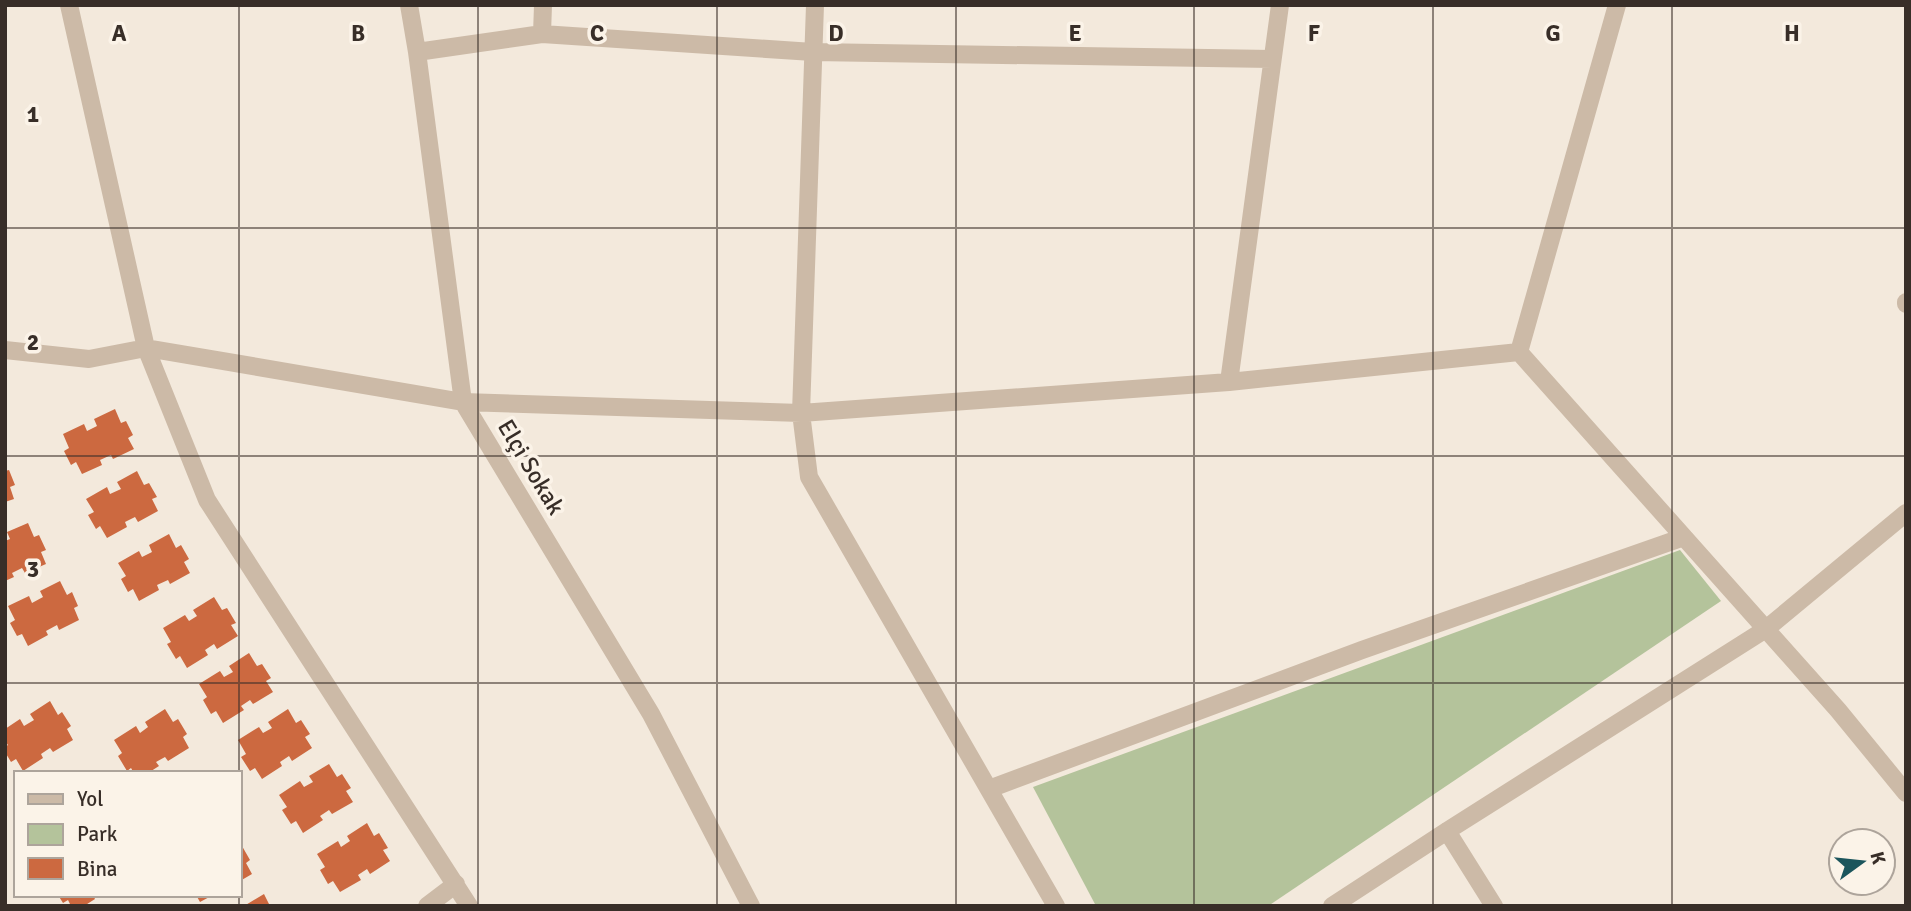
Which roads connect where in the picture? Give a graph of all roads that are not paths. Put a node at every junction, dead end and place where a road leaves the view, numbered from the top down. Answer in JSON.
{"nodes":[{"id":1,"x":69,"y":5,"type":"edge"},
{"id":2,"x":409,"y":5,"type":"edge"},
{"id":3,"x":542,"y":5,"type":"edge"},
{"id":4,"x":815,"y":5,"type":"edge"},
{"id":5,"x":1280,"y":5,"type":"edge"},
{"id":6,"x":1617,"y":5,"type":"edge"},
{"id":7,"x":542,"y":34,"type":"junction"},
{"id":8,"x":417,"y":52,"type":"junction"},
{"id":9,"x":813,"y":52,"type":"junction"},
{"id":10,"x":1272,"y":60,"type":"junction"},
{"id":11,"x":146,"y":348,"type":"junction"},
{"id":12,"x":5,"y":350,"type":"edge"},
{"id":13,"x":1519,"y":352,"type":"junction"},
{"id":14,"x":1229,"y":382,"type":"junction"},
{"id":15,"x":463,"y":402,"type":"junction"},
{"id":16,"x":801,"y":413,"type":"junction"},
{"id":17,"x":1906,"y":513,"type":"edge"},
{"id":18,"x":1684,"y":537,"type":"junction"},
{"id":19,"x":1766,"y":629,"type":"junction"},
{"id":20,"x":989,"y":789,"type":"junction"},
{"id":21,"x":1906,"y":793,"type":"edge"},
{"id":22,"x":1447,"y":831,"type":"junction"},
{"id":23,"x":456,"y":884,"type":"junction"},
{"id":24,"x":427,"y":906,"type":"edge"},
{"id":25,"x":469,"y":906,"type":"edge"},
{"id":26,"x":751,"y":906,"type":"edge"},
{"id":27,"x":1056,"y":906,"type":"edge"},
{"id":28,"x":1332,"y":906,"type":"edge"},
{"id":29,"x":1494,"y":906,"type":"edge"}],
"edges":[{"from":1,"to":11,"type":"street"},
{"from":2,"to":8,"type":"street","name":"Elçi Sokak"},
{"from":3,"to":7,"type":"street"},
{"from":4,"to":9,"type":"street"},
{"from":5,"to":10,"type":"street"},
{"from":6,"to":13,"type":"street"},
{"from":7,"to":8,"type":"street"},
{"from":7,"to":9,"type":"street"},
{"from":8,"to":15,"type":"street","name":"Elçi Sokak"},
{"from":9,"to":10,"type":"street"},
{"from":9,"to":16,"type":"street"},
{"from":10,"to":14,"type":"street"},
{"from":11,"to":12,"type":"street"},
{"from":11,"to":15,"type":"street"},
{"from":11,"to":23,"type":"street"},
{"from":13,"to":14,"type":"street"},
{"from":13,"to":18,"type":"street"},
{"from":14,"to":16,"type":"street"},
{"from":15,"to":16,"type":"street"},
{"from":15,"to":26,"type":"street","name":"Elçi Sokak"},
{"from":16,"to":20,"type":"street"},
{"from":17,"to":19,"type":"street"},
{"from":18,"to":19,"type":"street"},
{"from":18,"to":20,"type":"street"},
{"from":19,"to":21,"type":"street"},
{"from":19,"to":22,"type":"street"},
{"from":20,"to":27,"type":"street"},
{"from":22,"to":28,"type":"street"},
{"from":22,"to":29,"type":"street"},
{"from":23,"to":24,"type":"street"},
{"from":23,"to":25,"type":"street"}]}
